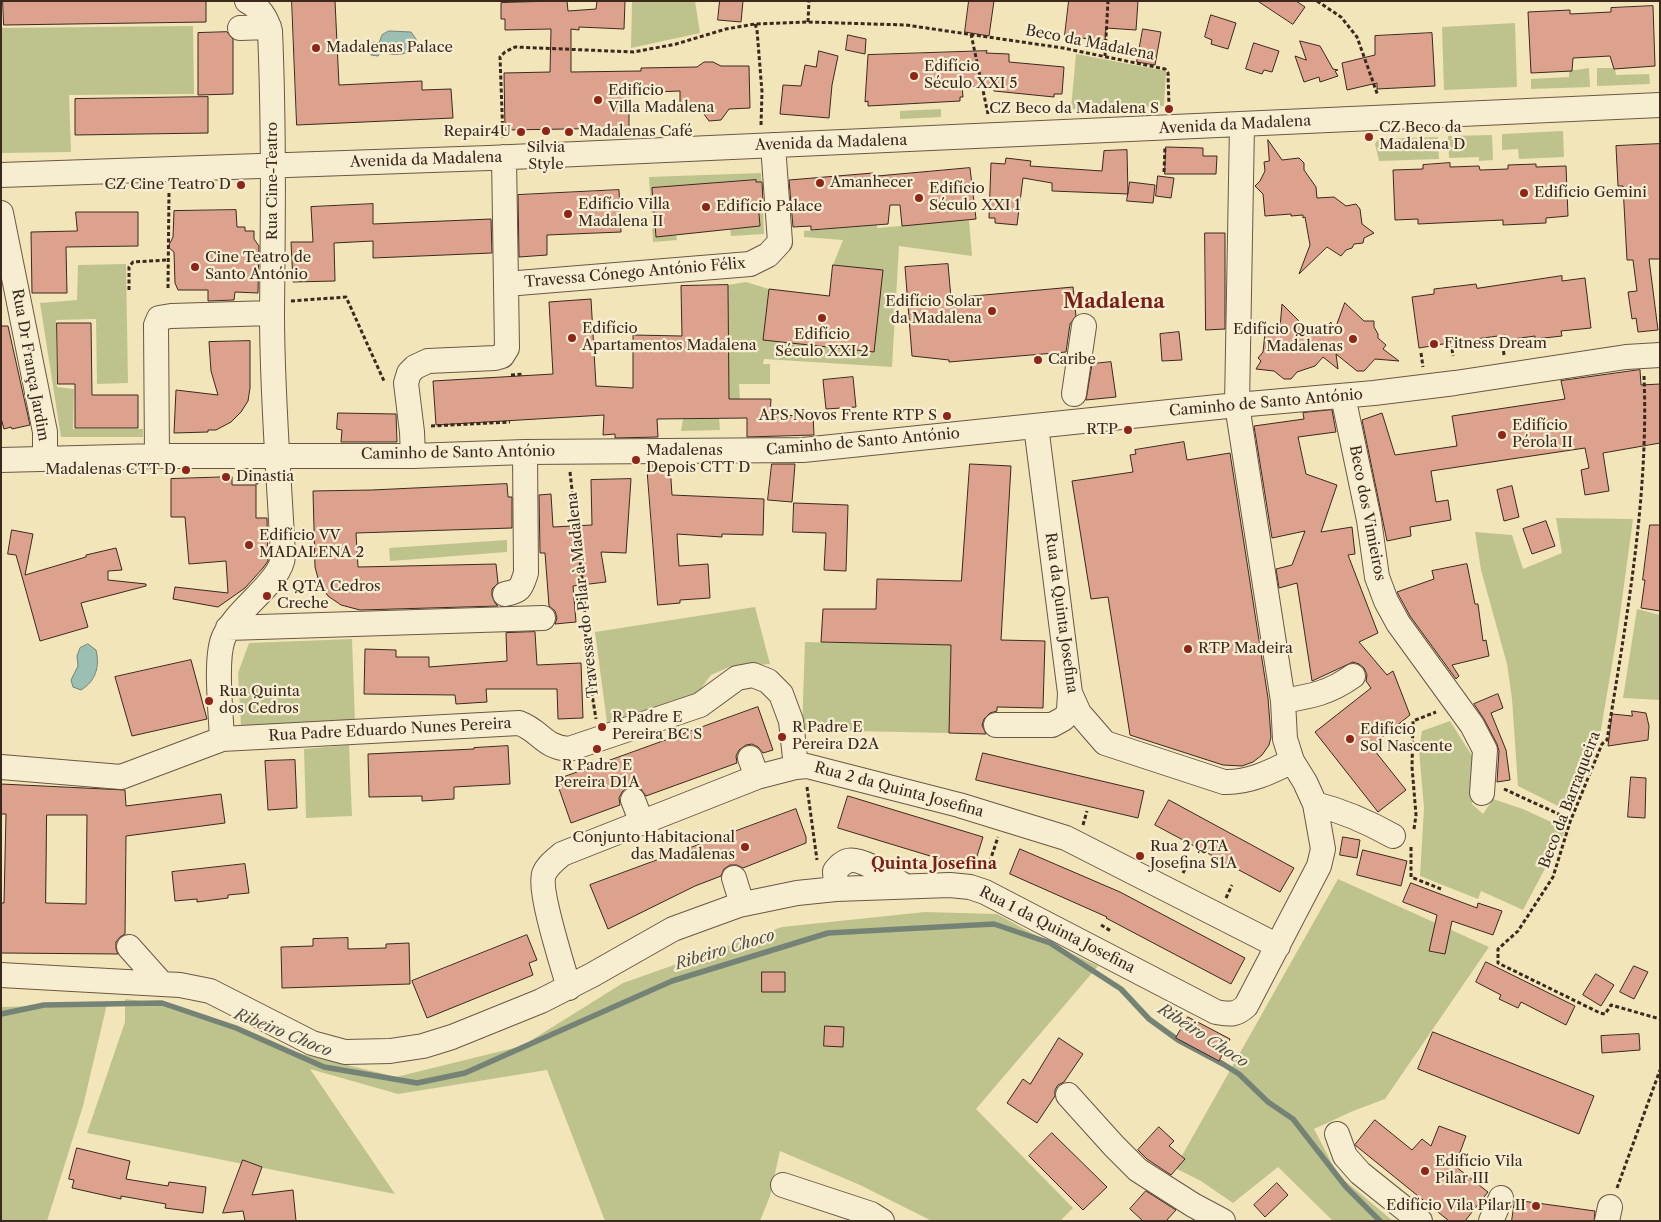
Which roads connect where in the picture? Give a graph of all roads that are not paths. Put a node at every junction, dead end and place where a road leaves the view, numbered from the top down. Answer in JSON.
{"nodes":[{"id":1,"x":247,"y":1,"type":"edge"},
{"id":2,"x":268,"y":27,"type":"junction"},
{"id":3,"x":240,"y":28,"type":"dead end"},
{"id":4,"x":1660,"y":105,"type":"edge"},
{"id":5,"x":1242,"y":125,"type":"junction"},
{"id":6,"x":767,"y":136,"type":"junction"},
{"id":7,"x":504,"y":148,"type":"junction"},
{"id":8,"x":273,"y":166,"type":"junction"},
{"id":9,"x":1,"y":175,"type":"edge"},
{"id":10,"x":1,"y":213,"type":"edge"},
{"id":11,"x":506,"y":284,"type":"junction"},
{"id":12,"x":278,"y":307,"type":"junction"},
{"id":13,"x":1084,"y":326,"type":"dead end"},
{"id":14,"x":1652,"y":363,"type":"edge"},
{"id":15,"x":1074,"y":394,"type":"dead end"},
{"id":16,"x":1343,"y":396,"type":"junction"},
{"id":17,"x":1236,"y":405,"type":"junction"},
{"id":18,"x":1036,"y":426,"type":"junction"},
{"id":19,"x":525,"y":452,"type":"junction"},
{"id":20,"x":156,"y":456,"type":"junction"},
{"id":21,"x":276,"y":456,"type":"junction"},
{"id":22,"x":413,"y":456,"type":"junction"},
{"id":23,"x":45,"y":459,"type":"junction"},
{"id":24,"x":1,"y":460,"type":"edge"},
{"id":25,"x":505,"y":594,"type":"dead end"},
{"id":26,"x":543,"y":618,"type":"dead end"},
{"id":27,"x":228,"y":628,"type":"junction"},
{"id":28,"x":1353,"y":676,"type":"dead end"},
{"id":29,"x":1070,"y":693,"type":"junction"},
{"id":30,"x":1278,"y":698,"type":"junction"},
{"id":31,"x":996,"y":725,"type":"dead end"},
{"id":32,"x":1052,"y":725,"type":"junction"},
{"id":33,"x":222,"y":739,"type":"junction"},
{"id":34,"x":1105,"y":743,"type":"junction"},
{"id":35,"x":1292,"y":761,"type":"junction"},
{"id":36,"x":1,"y":767,"type":"edge"},
{"id":37,"x":801,"y":773,"type":"junction"},
{"id":38,"x":1482,"y":787,"type":"road end"},
{"id":39,"x":634,"y":800,"type":"dead end"},
{"id":40,"x":1316,"y":804,"type":"junction"},
{"id":41,"x":642,"y":823,"type":"junction"},
{"id":42,"x":1402,"y":840,"type":"road end"},
{"id":43,"x":734,"y":878,"type":"dead end"},
{"id":44,"x":742,"y":904,"type":"junction"},
{"id":45,"x":1278,"y":946,"type":"junction"},
{"id":46,"x":128,"y":947,"type":"dead end"},
{"id":47,"x":1,"y":975,"type":"edge"},
{"id":48,"x":162,"y":984,"type":"junction"},
{"id":49,"x":569,"y":988,"type":"junction"},
{"id":50,"x":1068,"y":1095,"type":"dead end"},
{"id":51,"x":1337,"y":1134,"type":"dead end"},
{"id":52,"x":783,"y":1185,"type":"dead end"},
{"id":53,"x":1502,"y":1198,"type":"dead end"},
{"id":54,"x":882,"y":1221,"type":"edge"},
{"id":55,"x":1223,"y":1221,"type":"edge"},
{"id":56,"x":1420,"y":1221,"type":"edge"},
{"id":57,"x":1491,"y":1221,"type":"edge"}],
"edges":[{"from":1,"to":2,"type":"street","name":"Rua Cine-Teatro"},
{"from":2,"to":3,"type":"street"},
{"from":2,"to":8,"type":"street","name":"Rua Cine-Teatro"},
{"from":4,"to":5,"type":"street","name":"Avenida da Madalena"},
{"from":5,"to":6,"type":"street","name":"Avenida da Madalena"},
{"from":5,"to":17,"type":"street"},
{"from":6,"to":7,"type":"street","name":"Avenida da Madalena"},
{"from":6,"to":11,"type":"street","name":"Travessa Cónego António Félix"},
{"from":7,"to":8,"type":"street","name":"Avenida da Madalena"},
{"from":7,"to":11,"type":"street"},
{"from":8,"to":9,"type":"street","name":"Avenida da Madalena"},
{"from":8,"to":12,"type":"street","name":"Rua Cine-Teatro"},
{"from":10,"to":23,"type":"street","name":"Rua Dr França Jardim"},
{"from":11,"to":22,"type":"street"},
{"from":12,"to":20,"type":"street"},
{"from":12,"to":21,"type":"street","name":"Rua Cine-Teatro"},
{"from":13,"to":15,"type":"street"},
{"from":14,"to":16,"type":"street","name":"Caminho de Santo António"},
{"from":16,"to":17,"type":"street","name":"Caminho de Santo António"},
{"from":16,"to":38,"type":"street","name":"Beco dos Vimieiros"},
{"from":17,"to":18,"type":"street","name":"Caminho de Santo António"},
{"from":17,"to":30,"type":"street"},
{"from":18,"to":19,"type":"street","name":"Caminho de Santo António"},
{"from":18,"to":29,"type":"street","name":"Rua da Quinta Josefina"},
{"from":19,"to":22,"type":"street","name":"Caminho de Santo António"},
{"from":19,"to":25,"type":"street"},
{"from":20,"to":21,"type":"street","name":"Caminho de Santo António"},
{"from":20,"to":23,"type":"street","name":"Caminho de Santo António"},
{"from":21,"to":22,"type":"street","name":"Caminho de Santo António"},
{"from":21,"to":27,"type":"street"},
{"from":23,"to":24,"type":"street","name":"Caminho de Santo António"},
{"from":26,"to":27,"type":"street"},
{"from":27,"to":33,"type":"street"},
{"from":28,"to":30,"type":"street"},
{"from":29,"to":32,"type":"street"},
{"from":29,"to":34,"type":"street","name":"Rua da Quinta Josefina"},
{"from":30,"to":35,"type":"street"},
{"from":31,"to":32,"type":"street"},
{"from":32,"to":34,"type":"street"},
{"from":33,"to":36,"type":"street"},
{"from":33,"to":37,"type":"street","name":"Rua Padre Eduardo Nunes Pereira"},
{"from":34,"to":35,"type":"street"},
{"from":35,"to":40,"type":"street"},
{"from":37,"to":41,"type":"street","name":"Rua 2 da Quinta Josefina"},
{"from":37,"to":45,"type":"street","name":"Rua 2 da Quinta Josefina"},
{"from":39,"to":41,"type":"street"},
{"from":40,"to":42,"type":"street"},
{"from":40,"to":45,"type":"street"},
{"from":41,"to":49,"type":"street","name":"Rua 2 da Quinta Josefina"},
{"from":43,"to":44,"type":"street"},
{"from":44,"to":45,"type":"street","name":"Rua 1 da Quinta Josefina"},
{"from":44,"to":49,"type":"street","name":"Rua 1 da Quinta Josefina"},
{"from":46,"to":48,"type":"street"},
{"from":47,"to":48,"type":"street","name":"Rua 1 da Quinta Josefina"},
{"from":48,"to":49,"type":"street","name":"Rua 1 da Quinta Josefina"},
{"from":50,"to":55,"type":"street"},
{"from":51,"to":56,"type":"street"},
{"from":52,"to":54,"type":"street"},
{"from":53,"to":57,"type":"street"}]}
